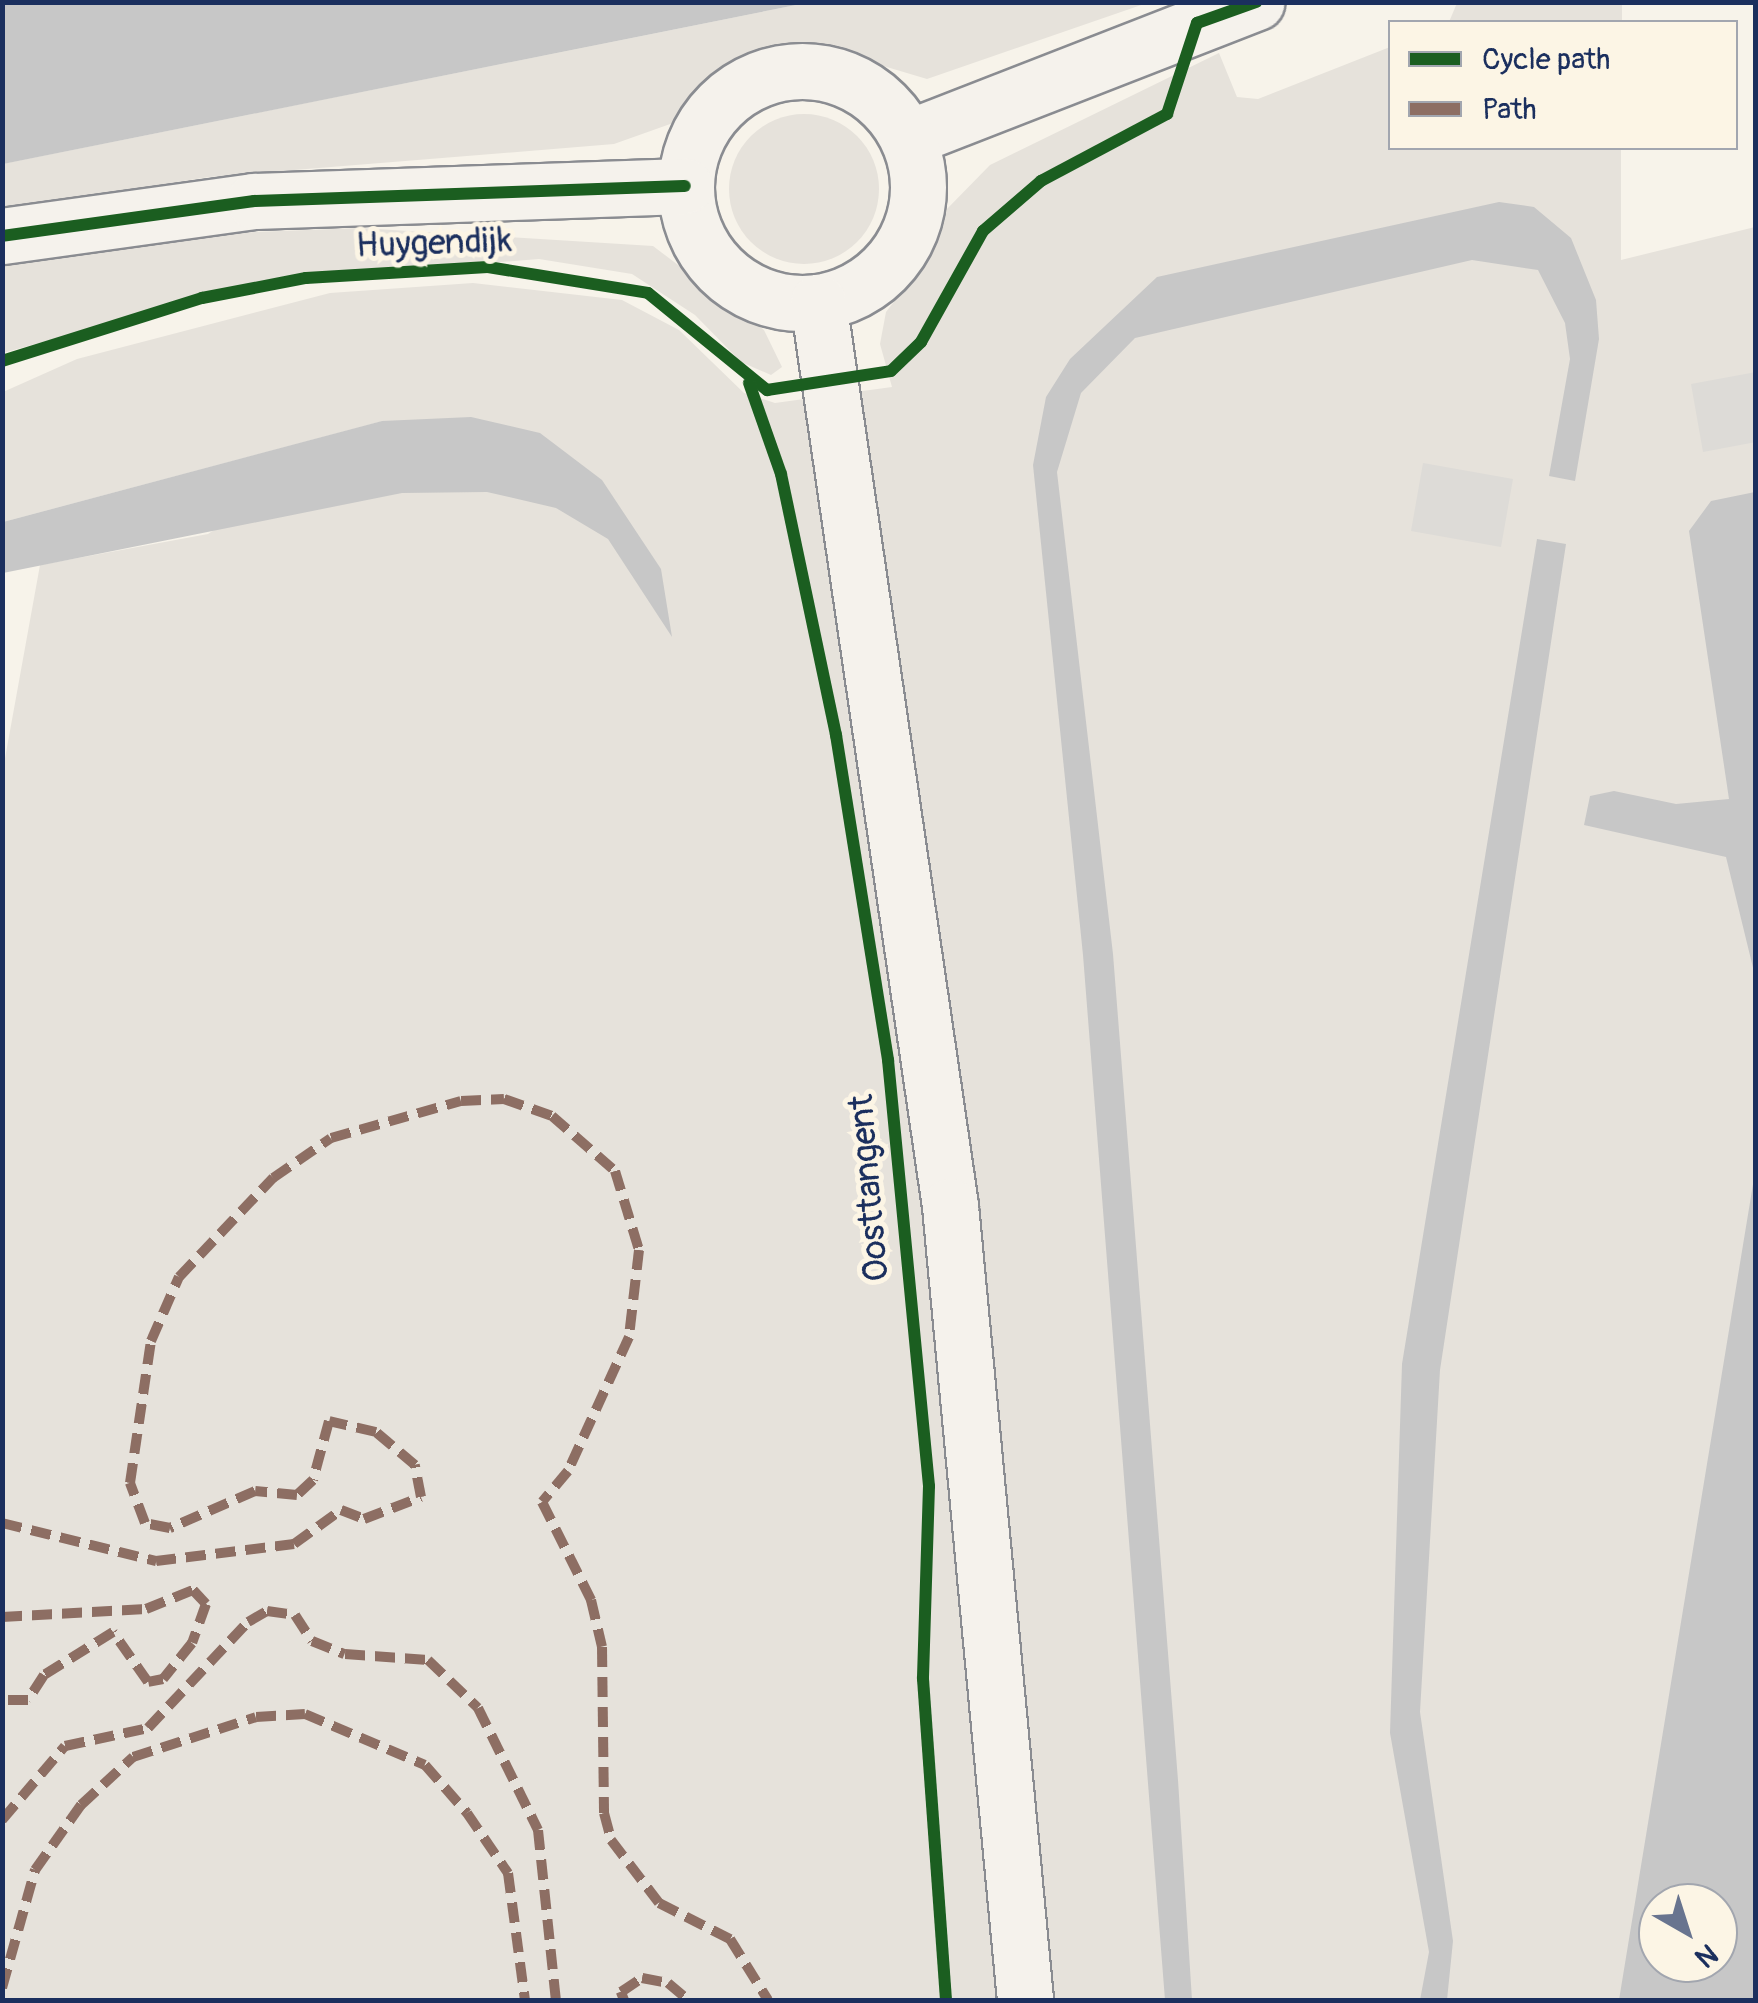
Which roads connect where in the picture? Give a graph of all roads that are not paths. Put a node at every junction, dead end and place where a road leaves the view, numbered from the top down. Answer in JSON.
{"nodes":[{"id":1,"x":1256,"y":2,"type":"edge"},
{"id":2,"x":908,"y":138,"type":"junction"},
{"id":3,"x":685,"y":186,"type":"junction"},
{"id":4,"x":2,"y":236,"type":"edge"},
{"id":5,"x":818,"y":302,"type":"junction"},
{"id":6,"x":1025,"y":2000,"type":"edge"}],
"edges":[{"from":1,"to":2,"type":"main road"},
{"from":2,"to":3,"type":"main road"},
{"from":2,"to":5,"type":"main road"},
{"from":3,"to":4,"type":"main road","name":"Huygendijk"},
{"from":3,"to":5,"type":"main road"},
{"from":5,"to":6,"type":"main road","name":"Oosttangent"}]}
